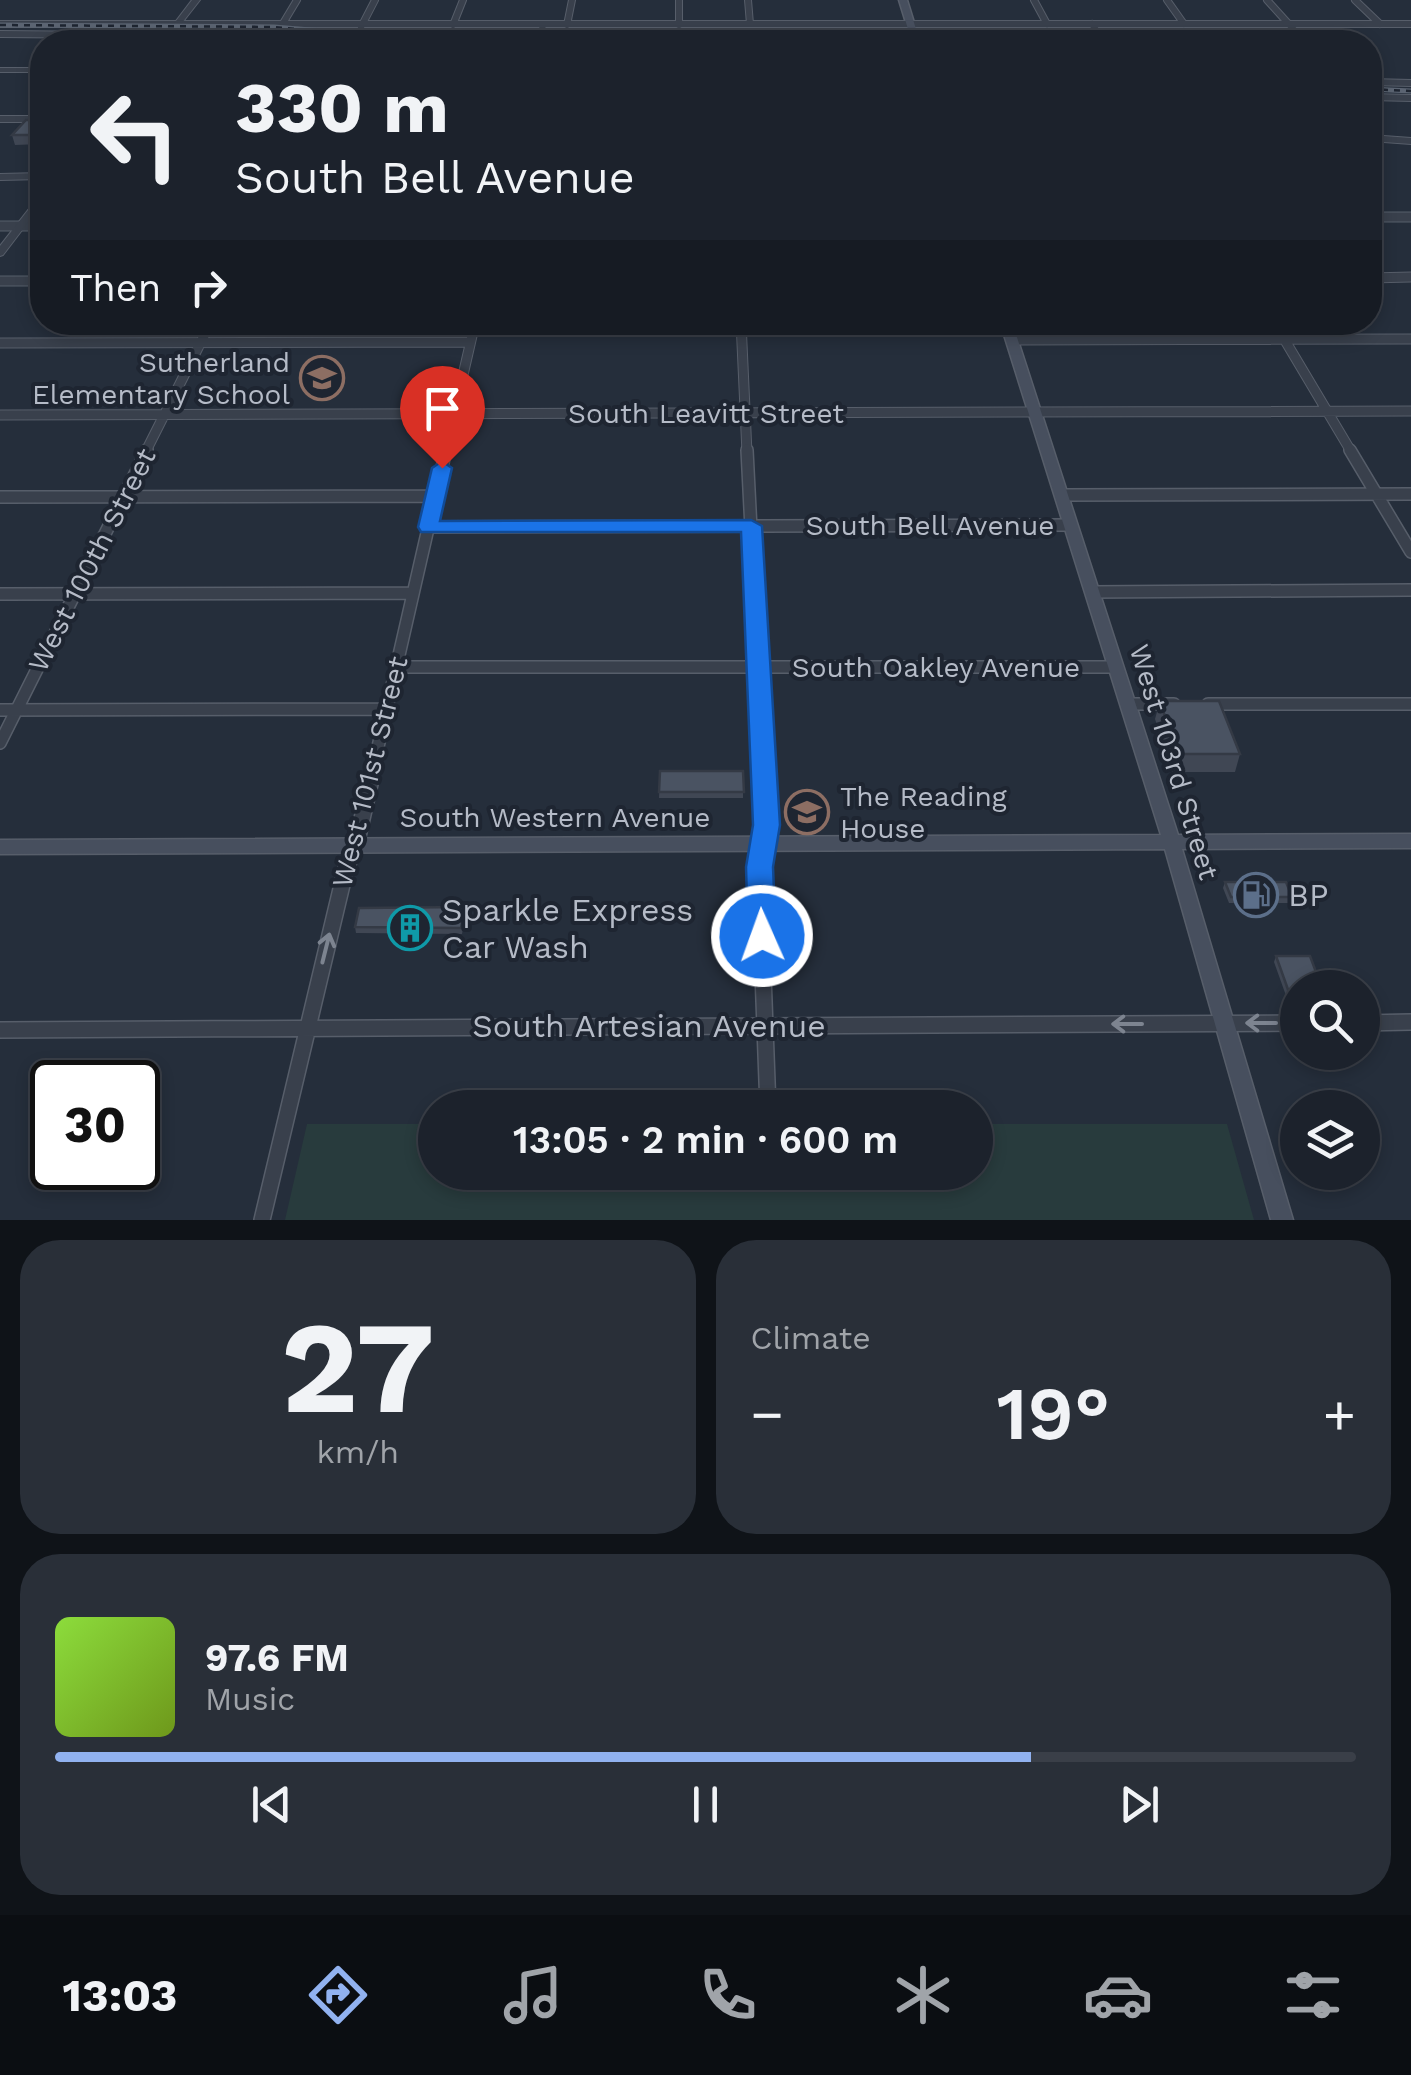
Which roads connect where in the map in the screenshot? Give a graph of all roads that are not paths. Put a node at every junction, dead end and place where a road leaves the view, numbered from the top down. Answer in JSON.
{"nodes":[{"id":1,"x":196,"y":0,"type":"edge"},
{"id":2,"x":298,"y":0,"type":"edge"},
{"id":3,"x":375,"y":0,"type":"edge"},
{"id":4,"x":462,"y":0,"type":"edge"},
{"id":5,"x":572,"y":0,"type":"edge"},
{"id":6,"x":679,"y":0,"type":"edge"},
{"id":7,"x":748,"y":0,"type":"edge"},
{"id":8,"x":903,"y":0,"type":"edge"},
{"id":9,"x":1034,"y":0,"type":"edge"},
{"id":10,"x":1167,"y":0,"type":"edge"},
{"id":11,"x":1267,"y":0,"type":"edge"},
{"id":12,"x":1355,"y":0,"type":"edge"},
{"id":13,"x":0,"y":24,"type":"edge"},
{"id":14,"x":177,"y":24,"type":"junction"},
{"id":15,"x":679,"y":24,"type":"junction"},
{"id":16,"x":750,"y":24,"type":"junction"},
{"id":17,"x":910,"y":24,"type":"junction"},
{"id":18,"x":1046,"y":24,"type":"junction"},
{"id":19,"x":1092,"y":24,"type":"junction"},
{"id":20,"x":1184,"y":24,"type":"junction"},
{"id":21,"x":1288,"y":24,"type":"junction"},
{"id":22,"x":1380,"y":24,"type":"junction"},
{"id":23,"x":1411,"y":24,"type":"edge"},
{"id":24,"x":282,"y":25,"type":"junction"},
{"id":25,"x":362,"y":25,"type":"junction"},
{"id":26,"x":453,"y":25,"type":"junction"},
{"id":27,"x":543,"y":25,"type":"junction"},
{"id":28,"x":567,"y":25,"type":"junction"},
{"id":29,"x":172,"y":30,"type":"edge"},
{"id":30,"x":359,"y":30,"type":"edge"},
{"id":31,"x":542,"y":30,"type":"edge"},
{"id":32,"x":912,"y":30,"type":"edge"},
{"id":33,"x":1096,"y":30,"type":"edge"},
{"id":34,"x":1294,"y":30,"type":"edge"},
{"id":35,"x":0,"y":34,"type":"edge"},
{"id":36,"x":30,"y":35,"type":"edge"},
{"id":37,"x":0,"y":70,"type":"edge"},
{"id":38,"x":30,"y":70,"type":"edge"},
{"id":39,"x":1382,"y":82,"type":"edge"},
{"id":40,"x":1411,"y":83,"type":"edge"},
{"id":41,"x":1382,"y":97,"type":"edge"},
{"id":42,"x":1411,"y":98,"type":"edge"},
{"id":43,"x":0,"y":119,"type":"edge"},
{"id":44,"x":30,"y":119,"type":"edge"},
{"id":45,"x":1382,"y":138,"type":"edge"},
{"id":46,"x":1411,"y":140,"type":"edge"},
{"id":47,"x":0,"y":176,"type":"edge"},
{"id":48,"x":30,"y":176,"type":"edge"},
{"id":49,"x":30,"y":214,"type":"edge"},
{"id":50,"x":1382,"y":217,"type":"edge"},
{"id":51,"x":1411,"y":217,"type":"edge"},
{"id":52,"x":0,"y":226,"type":"edge"},
{"id":53,"x":21,"y":226,"type":"junction"},
{"id":54,"x":30,"y":226,"type":"edge"},
{"id":55,"x":0,"y":252,"type":"edge"},
{"id":56,"x":1382,"y":278,"type":"edge"},
{"id":57,"x":1411,"y":278,"type":"edge"},
{"id":58,"x":0,"y":281,"type":"edge"},
{"id":59,"x":30,"y":281,"type":"edge"},
{"id":60,"x":205,"y":335,"type":"edge"},
{"id":61,"x":472,"y":335,"type":"edge"},
{"id":62,"x":742,"y":335,"type":"edge"},
{"id":63,"x":1010,"y":335,"type":"edge"},
{"id":64,"x":1281,"y":335,"type":"edge"},
{"id":65,"x":1012,"y":340,"type":"junction"},
{"id":66,"x":1284,"y":340,"type":"junction"},
{"id":67,"x":1411,"y":340,"type":"edge"},
{"id":68,"x":470,"y":342,"type":"junction"},
{"id":69,"x":0,"y":343,"type":"edge"},
{"id":70,"x":201,"y":343,"type":"junction"},
{"id":71,"x":1411,"y":411,"type":"edge"},
{"id":72,"x":1035,"y":412,"type":"junction"},
{"id":73,"x":1326,"y":412,"type":"junction"},
{"id":74,"x":745,"y":413,"type":"junction"},
{"id":75,"x":165,"y":414,"type":"junction"},
{"id":76,"x":454,"y":414,"type":"junction"},
{"id":77,"x":0,"y":415,"type":"edge"},
{"id":78,"x":1376,"y":494,"type":"junction"},
{"id":79,"x":1411,"y":494,"type":"edge"},
{"id":80,"x":1062,"y":495,"type":"junction"},
{"id":81,"x":435,"y":496,"type":"junction"},
{"id":82,"x":124,"y":497,"type":"junction"},
{"id":83,"x":0,"y":498,"type":"edge"},
{"id":84,"x":1071,"y":525,"type":"junction"},
{"id":85,"x":751,"y":526,"type":"junction"},
{"id":86,"x":428,"y":527,"type":"junction"},
{"id":87,"x":1411,"y":552,"type":"edge"},
{"id":88,"x":1411,"y":590,"type":"edge"},
{"id":89,"x":1092,"y":592,"type":"junction"},
{"id":90,"x":413,"y":593,"type":"junction"},
{"id":91,"x":0,"y":594,"type":"edge"},
{"id":92,"x":75,"y":594,"type":"junction"},
{"id":93,"x":396,"y":667,"type":"junction"},
{"id":94,"x":758,"y":667,"type":"junction"},
{"id":95,"x":1116,"y":667,"type":"junction"},
{"id":96,"x":1128,"y":704,"type":"junction"},
{"id":97,"x":1411,"y":704,"type":"edge"},
{"id":98,"x":387,"y":709,"type":"junction"},
{"id":99,"x":0,"y":710,"type":"edge"},
{"id":100,"x":16,"y":710,"type":"junction"},
{"id":101,"x":0,"y":743,"type":"edge"},
{"id":102,"x":1411,"y":840,"type":"edge"},
{"id":103,"x":1172,"y":842,"type":"junction"},
{"id":104,"x":763,"y":844,"type":"junction"},
{"id":105,"x":356,"y":845,"type":"junction"},
{"id":106,"x":0,"y":847,"type":"edge"},
{"id":107,"x":1380,"y":1022,"type":"edge"},
{"id":108,"x":1411,"y":1022,"type":"edge"},
{"id":109,"x":1280,"y":1023,"type":"edge"},
{"id":110,"x":1224,"y":1024,"type":"junction"},
{"id":111,"x":766,"y":1026,"type":"junction"},
{"id":112,"x":306,"y":1028,"type":"junction"},
{"id":113,"x":0,"y":1030,"type":"edge"},
{"id":114,"x":768,"y":1090,"type":"edge"},
{"id":115,"x":262,"y":1220,"type":"edge"},
{"id":116,"x":1282,"y":1220,"type":"edge"}],
"edges":[{"from":1,"to":14,"type":"street"},
{"from":2,"to":24,"type":"street"},
{"from":3,"to":25,"type":"street"},
{"from":4,"to":26,"type":"street"},
{"from":5,"to":28,"type":"street"},
{"from":6,"to":15,"type":"street"},
{"from":7,"to":16,"type":"street"},
{"from":8,"to":17,"type":"main road"},
{"from":9,"to":18,"type":"street"},
{"from":10,"to":20,"type":"street"},
{"from":11,"to":21,"type":"street"},
{"from":12,"to":22,"type":"street"},
{"from":13,"to":14,"type":"street"},
{"from":14,"to":24,"type":"street"},
{"from":14,"to":29,"type":"street"},
{"from":15,"to":16,"type":"street"},
{"from":15,"to":28,"type":"street"},
{"from":16,"to":17,"type":"street"},
{"from":17,"to":18,"type":"street"},
{"from":17,"to":32,"type":"main road"},
{"from":18,"to":19,"type":"street"},
{"from":19,"to":20,"type":"street"},
{"from":19,"to":33,"type":"street"},
{"from":20,"to":21,"type":"street"},
{"from":21,"to":22,"type":"street"},
{"from":21,"to":34,"type":"street"},
{"from":22,"to":23,"type":"street"},
{"from":24,"to":25,"type":"street"},
{"from":25,"to":26,"type":"street"},
{"from":25,"to":30,"type":"street"},
{"from":26,"to":27,"type":"street"},
{"from":27,"to":28,"type":"street"},
{"from":27,"to":31,"type":"street"},
{"from":35,"to":36,"type":"street"},
{"from":37,"to":38,"type":"street"},
{"from":39,"to":40,"type":"street"},
{"from":41,"to":42,"type":"street"},
{"from":43,"to":44,"type":"street"},
{"from":45,"to":46,"type":"street"},
{"from":47,"to":48,"type":"street"},
{"from":49,"to":53,"type":"street"},
{"from":50,"to":51,"type":"street"},
{"from":52,"to":53,"type":"street"},
{"from":53,"to":54,"type":"street"},
{"from":53,"to":55,"type":"street"},
{"from":56,"to":57,"type":"street"},
{"from":58,"to":59,"type":"street"},
{"from":60,"to":70,"type":"street","name":"West 100th Street"},
{"from":61,"to":68,"type":"street","name":"West 101st Street"},
{"from":62,"to":74,"type":"street"},
{"from":63,"to":65,"type":"main road","name":"West 103rd Street"},
{"from":64,"to":66,"type":"street"},
{"from":65,"to":66,"type":"street"},
{"from":65,"to":72,"type":"main road","name":"West 103rd Street"},
{"from":66,"to":67,"type":"street"},
{"from":66,"to":73,"type":"street"},
{"from":68,"to":70,"type":"street"},
{"from":68,"to":76,"type":"street","name":"West 101st Street"},
{"from":69,"to":70,"type":"street"},
{"from":70,"to":75,"type":"street","name":"West 100th Street"},
{"from":71,"to":73,"type":"street","name":"South Leavitt Street"},
{"from":72,"to":73,"type":"street","name":"South Leavitt Street"},
{"from":72,"to":74,"type":"street","name":"South Leavitt Street"},
{"from":72,"to":80,"type":"main road","name":"West 103rd Street"},
{"from":73,"to":78,"type":"street"},
{"from":74,"to":76,"type":"street","name":"South Leavitt Street"},
{"from":74,"to":85,"type":"street"},
{"from":75,"to":76,"type":"street","name":"South Leavitt Street"},
{"from":75,"to":77,"type":"street","name":"South Leavitt Street"},
{"from":75,"to":82,"type":"street","name":"West 100th Street"},
{"from":76,"to":81,"type":"street","name":"West 101st Street"},
{"from":78,"to":79,"type":"street","name":"South Bell Avenue"},
{"from":78,"to":80,"type":"street","name":"South Bell Avenue"},
{"from":78,"to":87,"type":"street"},
{"from":80,"to":84,"type":"main road","name":"West 103rd Street"},
{"from":81,"to":82,"type":"street"},
{"from":81,"to":86,"type":"street","name":"West 101st Street"},
{"from":82,"to":83,"type":"street"},
{"from":82,"to":92,"type":"street","name":"West 100th Street"},
{"from":84,"to":85,"type":"street","name":"South Bell Avenue"},
{"from":84,"to":89,"type":"main road","name":"West 103rd Street"},
{"from":85,"to":86,"type":"street","name":"South Bell Avenue"},
{"from":85,"to":94,"type":"street"},
{"from":86,"to":90,"type":"street","name":"West 101st Street"},
{"from":88,"to":89,"type":"street"},
{"from":89,"to":95,"type":"main road","name":"West 103rd Street"},
{"from":90,"to":92,"type":"street"},
{"from":90,"to":93,"type":"street","name":"West 101st Street"},
{"from":91,"to":92,"type":"street"},
{"from":92,"to":100,"type":"street","name":"West 100th Street"},
{"from":93,"to":94,"type":"street","name":"South Oakley Avenue"},
{"from":93,"to":98,"type":"street","name":"West 101st Street"},
{"from":94,"to":95,"type":"street","name":"South Oakley Avenue"},
{"from":94,"to":104,"type":"street"},
{"from":95,"to":96,"type":"main road","name":"West 103rd Street"},
{"from":96,"to":97,"type":"street"},
{"from":96,"to":103,"type":"main road","name":"West 103rd Street"},
{"from":98,"to":100,"type":"street"},
{"from":98,"to":105,"type":"street","name":"West 101st Street"},
{"from":99,"to":100,"type":"street"},
{"from":100,"to":101,"type":"street","name":"West 100th Street"},
{"from":102,"to":103,"type":"main road","name":"South Western Avenue"},
{"from":103,"to":104,"type":"main road","name":"South Western Avenue"},
{"from":103,"to":110,"type":"main road","name":"West 103rd Street"},
{"from":104,"to":105,"type":"main road","name":"South Western Avenue"},
{"from":104,"to":111,"type":"street"},
{"from":105,"to":106,"type":"main road","name":"South Western Avenue"},
{"from":112,"to":105,"type":"street","name":"West 101st Street","one_way":true},
{"from":107,"to":108,"type":"street"},
{"from":109,"to":110,"type":"street","name":"South Artesian Avenue","one_way":true},
{"from":110,"to":111,"type":"street","name":"South Artesian Avenue","one_way":true},
{"from":110,"to":116,"type":"main road","name":"West 103rd Street"},
{"from":111,"to":112,"type":"street","name":"South Artesian Avenue"},
{"from":111,"to":114,"type":"street"},
{"from":112,"to":113,"type":"street","name":"South Artesian Avenue"},
{"from":112,"to":115,"type":"street","name":"West 101st Street"}]}
